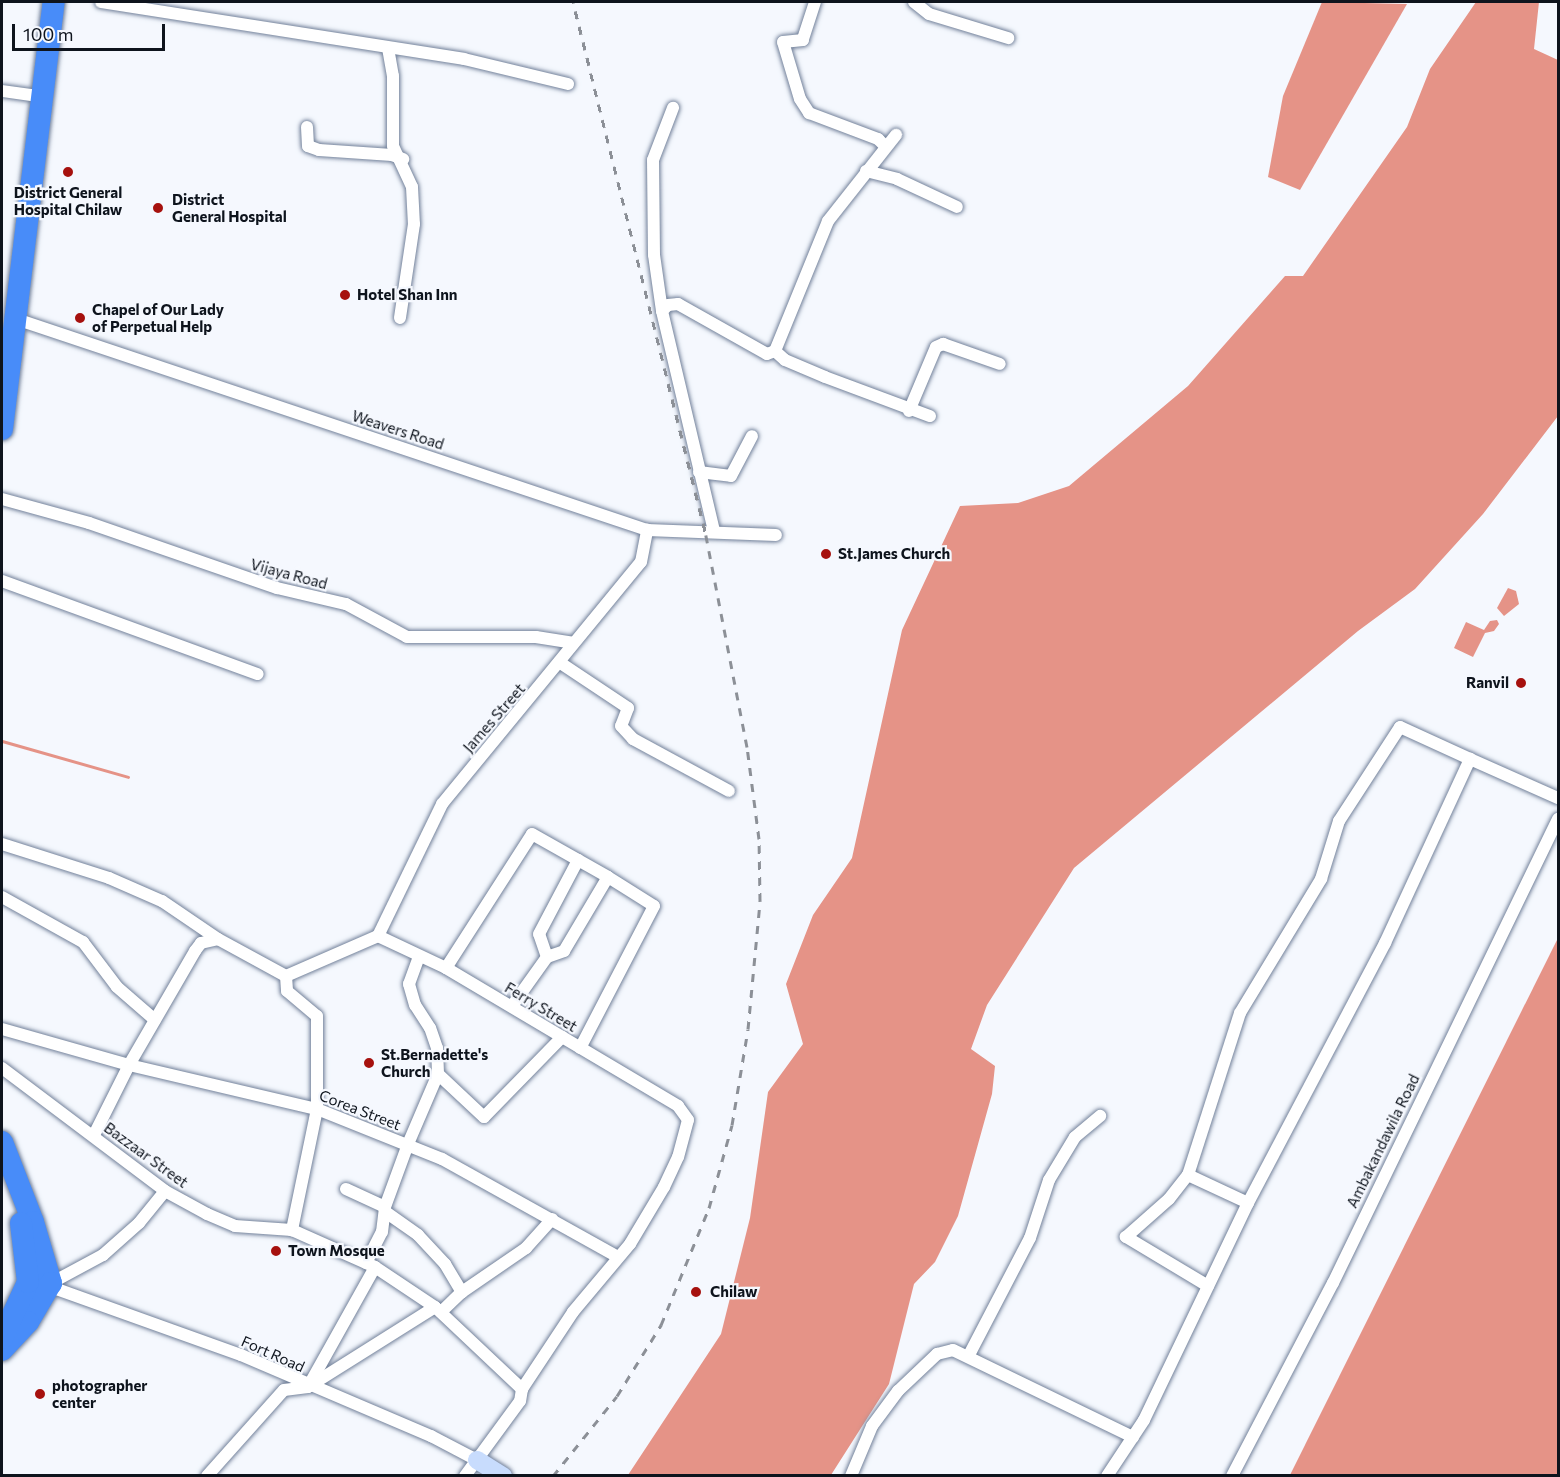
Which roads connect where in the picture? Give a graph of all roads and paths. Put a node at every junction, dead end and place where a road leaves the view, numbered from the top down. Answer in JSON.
{"nodes":[{"id":1,"x":54,"y":2,"type":"edge"},
{"id":2,"x":101,"y":2,"type":"edge"},
{"id":3,"x":815,"y":2,"type":"edge"},
{"id":4,"x":914,"y":2,"type":"edge"},
{"id":5,"x":1008,"y":38,"type":"dead end"},
{"id":6,"x":388,"y":48,"type":"junction"},
{"id":7,"x":568,"y":84,"type":"dead end"},
{"id":8,"x":2,"y":91,"type":"edge"},
{"id":9,"x":45,"y":97,"type":"junction"},
{"id":10,"x":673,"y":108,"type":"dead end"},
{"id":11,"x":307,"y":127,"type":"dead end"},
{"id":12,"x":896,"y":135,"type":"dead end"},
{"id":13,"x":886,"y":147,"type":"junction"},
{"id":14,"x":403,"y":159,"type":"junction"},
{"id":15,"x":866,"y":171,"type":"junction"},
{"id":16,"x":957,"y":207,"type":"dead end"},
{"id":17,"x":662,"y":311,"type":"junction"},
{"id":18,"x":400,"y":318,"type":"dead end"},
{"id":19,"x":16,"y":319,"type":"junction"},
{"id":20,"x":775,"y":351,"type":"junction"},
{"id":21,"x":1000,"y":364,"type":"dead end"},
{"id":22,"x":909,"y":411,"type":"junction"},
{"id":23,"x":930,"y":416,"type":"dead end"},
{"id":24,"x":2,"y":429,"type":"edge"},
{"id":25,"x":752,"y":436,"type":"dead end"},
{"id":26,"x":699,"y":472,"type":"junction"},
{"id":27,"x":2,"y":499,"type":"edge"},
{"id":28,"x":647,"y":530,"type":"junction"},
{"id":29,"x":714,"y":531,"type":"junction"},
{"id":30,"x":776,"y":535,"type":"dead end"},
{"id":31,"x":2,"y":581,"type":"edge"},
{"id":32,"x":573,"y":643,"type":"junction"},
{"id":33,"x":559,"y":662,"type":"junction"},
{"id":34,"x":258,"y":674,"type":"dead end"},
{"id":35,"x":1470,"y":759,"type":"junction"},
{"id":36,"x":729,"y":791,"type":"dead end"},
{"id":37,"x":1558,"y":798,"type":"edge"},
{"id":38,"x":1558,"y":819,"type":"edge"},
{"id":39,"x":2,"y":844,"type":"edge"},
{"id":40,"x":578,"y":860,"type":"junction"},
{"id":41,"x":608,"y":877,"type":"junction"},
{"id":42,"x":2,"y":897,"type":"edge"},
{"id":43,"x":378,"y":936,"type":"junction"},
{"id":44,"x":218,"y":939,"type":"junction"},
{"id":45,"x":419,"y":957,"type":"junction"},
{"id":46,"x":547,"y":957,"type":"junction"},
{"id":47,"x":446,"y":968,"type":"junction"},
{"id":48,"x":286,"y":976,"type":"junction"},
{"id":49,"x":512,"y":1006,"type":"junction"},
{"id":50,"x":155,"y":1020,"type":"junction"},
{"id":51,"x":2,"y":1030,"type":"edge"},
{"id":52,"x":562,"y":1037,"type":"junction"},
{"id":53,"x":580,"y":1048,"type":"junction"},
{"id":54,"x":129,"y":1065,"type":"junction"},
{"id":55,"x":2,"y":1068,"type":"edge"},
{"id":56,"x":438,"y":1074,"type":"junction"},
{"id":57,"x":317,"y":1109,"type":"junction"},
{"id":58,"x":1100,"y":1116,"type":"dead end"},
{"id":59,"x":94,"y":1135,"type":"junction"},
{"id":60,"x":2,"y":1142,"type":"edge"},
{"id":61,"x":408,"y":1144,"type":"junction"},
{"id":62,"x":2,"y":1164,"type":"edge"},
{"id":63,"x":1188,"y":1175,"type":"junction"},
{"id":64,"x":346,"y":1189,"type":"dead end"},
{"id":65,"x":165,"y":1191,"type":"junction"},
{"id":66,"x":1248,"y":1203,"type":"junction"},
{"id":67,"x":386,"y":1210,"type":"junction"},
{"id":68,"x":552,"y":1219,"type":"junction"},
{"id":69,"x":292,"y":1230,"type":"junction"},
{"id":70,"x":616,"y":1256,"type":"junction"},
{"id":71,"x":371,"y":1265,"type":"junction"},
{"id":72,"x":44,"y":1286,"type":"junction"},
{"id":73,"x":1208,"y":1286,"type":"junction"},
{"id":74,"x":462,"y":1292,"type":"junction"},
{"id":75,"x":438,"y":1309,"type":"junction"},
{"id":76,"x":2,"y":1338,"type":"edge"},
{"id":77,"x":2,"y":1350,"type":"edge"},
{"id":78,"x":969,"y":1355,"type":"junction"},
{"id":79,"x":308,"y":1387,"type":"junction"},
{"id":80,"x":522,"y":1389,"type":"junction"},
{"id":81,"x":1133,"y":1437,"type":"junction"},
{"id":82,"x":477,"y":1460,"type":"junction"},
{"id":83,"x":207,"y":1476,"type":"edge"},
{"id":84,"x":465,"y":1476,"type":"edge"},
{"id":85,"x":503,"y":1476,"type":"edge"},
{"id":86,"x":851,"y":1476,"type":"edge"},
{"id":87,"x":1107,"y":1476,"type":"edge"},
{"id":88,"x":1232,"y":1476,"type":"edge"}],
"edges":[{"from":1,"to":9,"type":"highway"},
{"from":2,"to":6,"type":"street"},
{"from":3,"to":13,"type":"street"},
{"from":4,"to":5,"type":"street"},
{"from":6,"to":7,"type":"street"},
{"from":6,"to":14,"type":"street"},
{"from":8,"to":9,"type":"street"},
{"from":9,"to":19,"type":"highway"},
{"from":10,"to":17,"type":"street"},
{"from":11,"to":14,"type":"street"},
{"from":12,"to":13,"type":"street"},
{"from":13,"to":15,"type":"street"},
{"from":14,"to":18,"type":"street"},
{"from":15,"to":16,"type":"street"},
{"from":15,"to":20,"type":"street"},
{"from":17,"to":20,"type":"street"},
{"from":17,"to":26,"type":"street"},
{"from":19,"to":24,"type":"highway"},
{"from":19,"to":28,"type":"street","name":"Weavers Road"},
{"from":20,"to":22,"type":"street"},
{"from":21,"to":22,"type":"street"},
{"from":22,"to":23,"type":"street"},
{"from":25,"to":26,"type":"street"},
{"from":26,"to":29,"type":"street"},
{"from":27,"to":32,"type":"street","name":"Vijaya Road"},
{"from":28,"to":29,"type":"street","name":"Weavers Road"},
{"from":28,"to":32,"type":"street","name":"James Street"},
{"from":29,"to":30,"type":"street","name":"Weavers Road"},
{"from":31,"to":34,"type":"street"},
{"from":32,"to":33,"type":"street","name":"James Street"},
{"from":33,"to":36,"type":"street"},
{"from":33,"to":43,"type":"street","name":"James Street"},
{"from":35,"to":37,"type":"street"},
{"from":35,"to":63,"type":"street"},
{"from":35,"to":66,"type":"street"},
{"from":38,"to":88,"type":"street","name":"Ambakandawila Road"},
{"from":39,"to":44,"type":"street"},
{"from":40,"to":41,"type":"street"},
{"from":40,"to":46,"type":"street"},
{"from":40,"to":47,"type":"street"},
{"from":41,"to":46,"type":"street"},
{"from":41,"to":53,"type":"street"},
{"from":42,"to":50,"type":"street"},
{"from":43,"to":45,"type":"street","name":"Ferry Street"},
{"from":43,"to":48,"type":"street"},
{"from":44,"to":48,"type":"street"},
{"from":44,"to":50,"type":"street"},
{"from":45,"to":47,"type":"street","name":"Ferry Street"},
{"from":45,"to":56,"type":"street"},
{"from":46,"to":49,"type":"street"},
{"from":47,"to":49,"type":"street","name":"Ferry Street"},
{"from":48,"to":57,"type":"street"},
{"from":49,"to":52,"type":"street","name":"Ferry Street"},
{"from":50,"to":54,"type":"street"},
{"from":51,"to":54,"type":"street","name":"Corea Street"},
{"from":52,"to":53,"type":"street","name":"Ferry Street"},
{"from":52,"to":56,"type":"street"},
{"from":53,"to":70,"type":"street","name":"Ferry Street"},
{"from":54,"to":57,"type":"street","name":"Corea Street"},
{"from":54,"to":59,"type":"street"},
{"from":55,"to":59,"type":"street","name":"Bazzaar Street"},
{"from":56,"to":61,"type":"street"},
{"from":57,"to":61,"type":"street","name":"Corea Street"},
{"from":57,"to":69,"type":"street"},
{"from":58,"to":78,"type":"street"},
{"from":59,"to":65,"type":"street","name":"Bazzaar Street"},
{"from":60,"to":72,"type":"highway"},
{"from":61,"to":67,"type":"street"},
{"from":61,"to":68,"type":"street","name":"Corea Street"},
{"from":62,"to":72,"type":"highway"},
{"from":63,"to":66,"type":"street"},
{"from":63,"to":73,"type":"street"},
{"from":64,"to":67,"type":"street"},
{"from":65,"to":69,"type":"street","name":"Bazzaar Street"},
{"from":65,"to":72,"type":"street"},
{"from":66,"to":73,"type":"street"},
{"from":67,"to":71,"type":"street"},
{"from":67,"to":74,"type":"street"},
{"from":68,"to":70,"type":"street","name":"Corea Street"},
{"from":68,"to":74,"type":"street"},
{"from":69,"to":71,"type":"street","name":"Bazzaar Street"},
{"from":70,"to":80,"type":"street","name":"Ferry Street"},
{"from":71,"to":75,"type":"street","name":"Bazzaar Street"},
{"from":71,"to":79,"type":"street"},
{"from":72,"to":76,"type":"highway"},
{"from":72,"to":77,"type":"highway"},
{"from":72,"to":79,"type":"street","name":"Fort Road"},
{"from":73,"to":81,"type":"street"},
{"from":74,"to":75,"type":"street"},
{"from":75,"to":79,"type":"street"},
{"from":75,"to":80,"type":"street","name":"Bazzaar Street"},
{"from":78,"to":81,"type":"street"},
{"from":78,"to":86,"type":"street"},
{"from":79,"to":82,"type":"street","name":"Fort Road"},
{"from":79,"to":83,"type":"street"},
{"from":80,"to":82,"type":"street","name":"Ferry Street"},
{"from":81,"to":87,"type":"street"},
{"from":82,"to":84,"type":"street","name":"Ferry Street"},
{"from":82,"to":85,"type":"street"}]}
